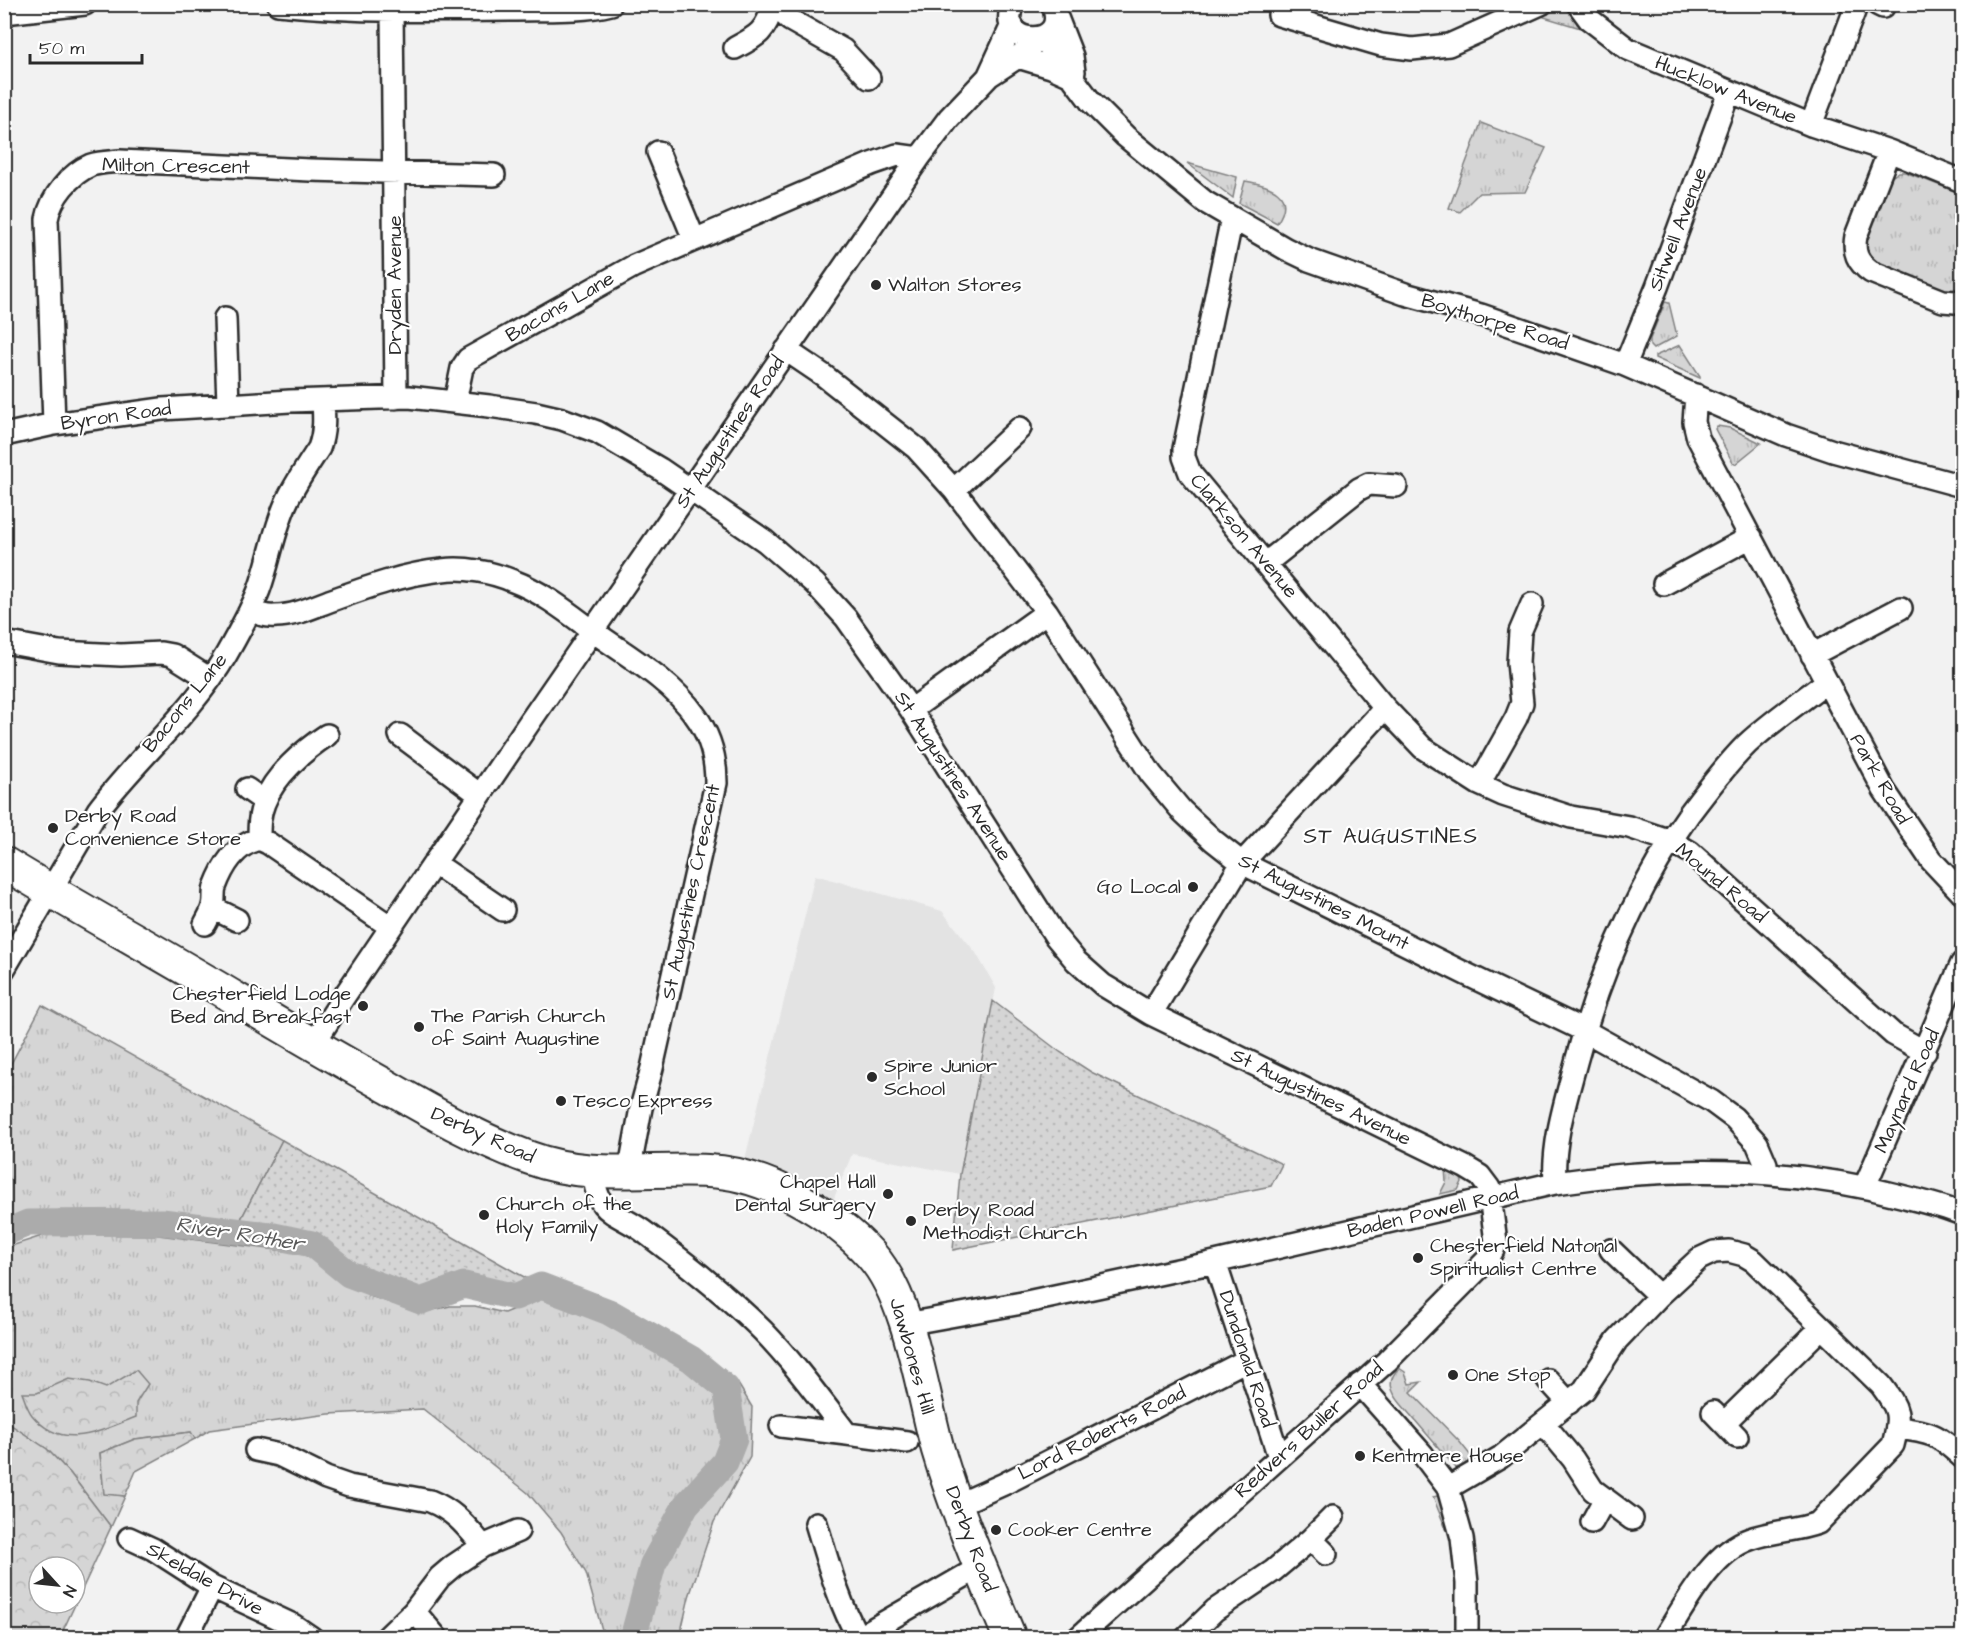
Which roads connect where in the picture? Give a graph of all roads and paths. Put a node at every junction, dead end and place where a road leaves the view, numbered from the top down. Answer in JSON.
{"nodes":[{"id":1,"x":85,"y":4,"type":"edge"},
{"id":2,"x":611,"y":4,"type":"edge"},
{"id":3,"x":1541,"y":4,"type":"edge"},
{"id":4,"x":1578,"y":4,"type":"edge"},
{"id":5,"x":1857,"y":4,"type":"edge"},
{"id":6,"x":291,"y":5,"type":"edge"},
{"id":7,"x":772,"y":5,"type":"edge"},
{"id":8,"x":469,"y":8,"type":"edge"},
{"id":9,"x":392,"y":10,"type":"junction"},
{"id":10,"x":1054,"y":10,"type":"edge"},
{"id":11,"x":4,"y":13,"type":"edge"},
{"id":12,"x":1007,"y":13,"type":"edge"},
{"id":13,"x":1278,"y":15,"type":"dead end"},
{"id":14,"x":1041,"y":38,"type":"junction"},
{"id":15,"x":735,"y":48,"type":"dead end"},
{"id":16,"x":1018,"y":57,"type":"junction"},
{"id":17,"x":989,"y":76,"type":"junction"},
{"id":18,"x":869,"y":78,"type":"dead end"},
{"id":19,"x":1074,"y":78,"type":"junction"},
{"id":20,"x":1729,"y":92,"type":"junction"},
{"id":21,"x":1811,"y":125,"type":"junction"},
{"id":22,"x":1889,"y":151,"type":"junction"},
{"id":23,"x":658,"y":152,"type":"dead end"},
{"id":24,"x":919,"y":158,"type":"junction"},
{"id":25,"x":395,"y":172,"type":"junction"},
{"id":26,"x":494,"y":175,"type":"dead end"},
{"id":27,"x":1962,"y":180,"type":"edge"},
{"id":28,"x":1232,"y":218,"type":"junction"},
{"id":29,"x":694,"y":239,"type":"junction"},
{"id":30,"x":1962,"y":300,"type":"edge"},
{"id":31,"x":225,"y":318,"type":"dead end"},
{"id":32,"x":786,"y":350,"type":"junction"},
{"id":33,"x":1625,"y":365,"type":"junction"},
{"id":34,"x":1696,"y":395,"type":"junction"},
{"id":35,"x":396,"y":398,"type":"junction"},
{"id":36,"x":323,"y":401,"type":"junction"},
{"id":37,"x":455,"y":402,"type":"junction"},
{"id":38,"x":228,"y":404,"type":"junction"},
{"id":39,"x":54,"y":424,"type":"junction"},
{"id":40,"x":1020,"y":428,"type":"dead end"},
{"id":41,"x":4,"y":435,"type":"edge"},
{"id":42,"x":1396,"y":486,"type":"dead end"},
{"id":43,"x":1962,"y":486,"type":"edge"},
{"id":44,"x":690,"y":490,"type":"junction"},
{"id":45,"x":954,"y":490,"type":"junction"},
{"id":46,"x":1751,"y":537,"type":"junction"},
{"id":47,"x":1266,"y":563,"type":"junction"},
{"id":48,"x":1664,"y":584,"type":"dead end"},
{"id":49,"x":1532,"y":604,"type":"dead end"},
{"id":50,"x":1901,"y":608,"type":"dead end"},
{"id":51,"x":250,"y":610,"type":"junction"},
{"id":52,"x":1047,"y":612,"type":"junction"},
{"id":53,"x":592,"y":631,"type":"junction"},
{"id":54,"x":4,"y":642,"type":"edge"},
{"id":55,"x":1812,"y":655,"type":"junction"},
{"id":56,"x":210,"y":679,"type":"junction"},
{"id":57,"x":1826,"y":682,"type":"junction"},
{"id":58,"x":1384,"y":708,"type":"junction"},
{"id":59,"x":910,"y":710,"type":"junction"},
{"id":60,"x":327,"y":735,"type":"dead end"},
{"id":61,"x":400,"y":735,"type":"dead end"},
{"id":62,"x":1479,"y":784,"type":"junction"},
{"id":63,"x":480,"y":795,"type":"junction"},
{"id":64,"x":259,"y":840,"type":"junction"},
{"id":65,"x":1671,"y":841,"type":"junction"},
{"id":66,"x":4,"y":863,"type":"edge"},
{"id":67,"x":434,"y":863,"type":"junction"},
{"id":68,"x":1242,"y":863,"type":"junction"},
{"id":69,"x":50,"y":891,"type":"junction"},
{"id":70,"x":1962,"y":892,"type":"edge"},
{"id":71,"x":503,"y":910,"type":"dead end"},
{"id":72,"x":237,"y":920,"type":"dead end"},
{"id":73,"x":391,"y":927,"type":"junction"},
{"id":74,"x":1962,"y":963,"type":"edge"},
{"id":75,"x":4,"y":969,"type":"edge"},
{"id":76,"x":1151,"y":1014,"type":"junction"},
{"id":77,"x":1585,"y":1031,"type":"junction"},
{"id":78,"x":313,"y":1045,"type":"junction"},
{"id":79,"x":1925,"y":1052,"type":"junction"},
{"id":80,"x":1766,"y":1172,"type":"junction"},
{"id":81,"x":594,"y":1173,"type":"junction"},
{"id":82,"x":628,"y":1173,"type":"junction"},
{"id":83,"x":1555,"y":1183,"type":"junction"},
{"id":84,"x":1865,"y":1186,"type":"junction"},
{"id":85,"x":1491,"y":1199,"type":"junction"},
{"id":86,"x":1962,"y":1214,"type":"edge"},
{"id":87,"x":1611,"y":1250,"type":"dead end"},
{"id":88,"x":1215,"y":1262,"type":"junction"},
{"id":89,"x":1659,"y":1296,"type":"junction"},
{"id":90,"x":906,"y":1324,"type":"junction"},
{"id":91,"x":1821,"y":1328,"type":"junction"},
{"id":92,"x":1246,"y":1360,"type":"junction"},
{"id":93,"x":1548,"y":1380,"type":"dead end"},
{"id":94,"x":1360,"y":1384,"type":"junction"},
{"id":95,"x":1569,"y":1403,"type":"junction"},
{"id":96,"x":1544,"y":1424,"type":"junction"},
{"id":97,"x":1725,"y":1424,"type":"dead end"},
{"id":98,"x":780,"y":1426,"type":"dead end"},
{"id":99,"x":1898,"y":1428,"type":"junction"},
{"id":100,"x":847,"y":1434,"type":"junction"},
{"id":101,"x":921,"y":1441,"type":"junction"},
{"id":102,"x":256,"y":1449,"type":"dead end"},
{"id":103,"x":1279,"y":1456,"type":"junction"},
{"id":104,"x":1962,"y":1457,"type":"edge"},
{"id":105,"x":1448,"y":1488,"type":"junction"},
{"id":106,"x":1604,"y":1500,"type":"junction"},
{"id":107,"x":957,"y":1505,"type":"junction"},
{"id":108,"x":1332,"y":1517,"type":"dead end"},
{"id":109,"x":1632,"y":1519,"type":"dead end"},
{"id":110,"x":1592,"y":1522,"type":"dead end"},
{"id":111,"x":816,"y":1523,"type":"dead end"},
{"id":112,"x":518,"y":1531,"type":"dead end"},
{"id":113,"x":129,"y":1538,"type":"dead end"},
{"id":114,"x":483,"y":1546,"type":"junction"},
{"id":115,"x":980,"y":1567,"type":"junction"},
{"id":116,"x":212,"y":1587,"type":"junction"},
{"id":117,"x":414,"y":1611,"type":"junction"},
{"id":118,"x":857,"y":1637,"type":"edge"},
{"id":119,"x":186,"y":1638,"type":"edge"},
{"id":120,"x":312,"y":1638,"type":"edge"},
{"id":121,"x":386,"y":1638,"type":"edge"},
{"id":122,"x":437,"y":1638,"type":"edge"},
{"id":123,"x":1010,"y":1638,"type":"edge"},
{"id":124,"x":1078,"y":1638,"type":"edge"},
{"id":125,"x":1186,"y":1638,"type":"edge"},
{"id":126,"x":1467,"y":1638,"type":"edge"},
{"id":127,"x":1664,"y":1638,"type":"edge"}],
"edges":[{"from":1,"to":11,"type":"street"},
{"from":2,"to":8,"type":"street"},
{"from":3,"to":13,"type":"street"},
{"from":4,"to":20,"type":"street","name":"Hucklow Avenue"},
{"from":5,"to":21,"type":"street"},
{"from":6,"to":9,"type":"street"},
{"from":7,"to":15,"type":"street"},
{"from":7,"to":18,"type":"street"},
{"from":8,"to":9,"type":"street"},
{"from":9,"to":25,"type":"street","name":"Dryden Avenue"},
{"from":10,"to":14,"type":"street","name":"St Augustines Road"},
{"from":10,"to":19,"type":"street","name":"Boythorpe Road"},
{"from":12,"to":14,"type":"street"},
{"from":12,"to":17,"type":"street","name":"St Augustines Road"},
{"from":14,"to":16,"type":"street","name":"St Augustines Road"},
{"from":14,"to":19,"type":"street","name":"Boythorpe Road"},
{"from":16,"to":17,"type":"street","name":"St Augustines Road"},
{"from":16,"to":19,"type":"street"},
{"from":17,"to":24,"type":"street","name":"St Augustines Road"},
{"from":19,"to":28,"type":"street","name":"Boythorpe Road"},
{"from":20,"to":21,"type":"street","name":"Hucklow Avenue"},
{"from":20,"to":33,"type":"street","name":"Sitwell Avenue"},
{"from":21,"to":22,"type":"street","name":"Hucklow Avenue"},
{"from":22,"to":27,"type":"street","name":"Hucklow Avenue"},
{"from":22,"to":30,"type":"street"},
{"from":23,"to":29,"type":"street"},
{"from":24,"to":29,"type":"street","name":"Bacons Lane"},
{"from":24,"to":32,"type":"street","name":"St Augustines Road"},
{"from":25,"to":26,"type":"street"},
{"from":25,"to":35,"type":"street","name":"Dryden Avenue"},
{"from":25,"to":39,"type":"street","name":"Milton Crescent"},
{"from":28,"to":33,"type":"street","name":"Boythorpe Road"},
{"from":28,"to":47,"type":"street","name":"Clarkson Avenue"},
{"from":29,"to":37,"type":"street","name":"Bacons Lane"},
{"from":31,"to":38,"type":"street"},
{"from":32,"to":44,"type":"street","name":"St Augustines Road"},
{"from":32,"to":45,"type":"street","name":"St Augustines Mount"},
{"from":33,"to":34,"type":"street","name":"Boythorpe Road"},
{"from":34,"to":43,"type":"street","name":"Boythorpe Road"},
{"from":34,"to":46,"type":"street","name":"Park Road"},
{"from":35,"to":36,"type":"street","name":"Byron Road"},
{"from":35,"to":37,"type":"street","name":"St Augustines Avenue"},
{"from":36,"to":38,"type":"street","name":"Byron Road"},
{"from":36,"to":51,"type":"street","name":"Bacons Lane"},
{"from":37,"to":44,"type":"street","name":"St Augustines Avenue"},
{"from":38,"to":39,"type":"street","name":"Byron Road"},
{"from":39,"to":41,"type":"street","name":"Byron Road"},
{"from":40,"to":45,"type":"street"},
{"from":42,"to":47,"type":"street"},
{"from":44,"to":53,"type":"street","name":"St Augustines Road"},
{"from":44,"to":59,"type":"street","name":"St Augustines Avenue"},
{"from":45,"to":52,"type":"street","name":"St Augustines Mount"},
{"from":46,"to":48,"type":"street"},
{"from":46,"to":55,"type":"street","name":"Park Road"},
{"from":47,"to":58,"type":"street","name":"Clarkson Avenue"},
{"from":49,"to":62,"type":"street"},
{"from":50,"to":55,"type":"street"},
{"from":51,"to":53,"type":"street","name":"St Augustines Crescent"},
{"from":51,"to":56,"type":"street","name":"Bacons Lane"},
{"from":52,"to":59,"type":"street"},
{"from":52,"to":68,"type":"street","name":"St Augustines Mount"},
{"from":53,"to":63,"type":"street","name":"St Augustines Road"},
{"from":53,"to":82,"type":"street","name":"St Augustines Crescent"},
{"from":54,"to":56,"type":"street"},
{"from":55,"to":57,"type":"street","name":"Park Road"},
{"from":56,"to":69,"type":"street","name":"Bacons Lane"},
{"from":57,"to":65,"type":"street"},
{"from":57,"to":70,"type":"street","name":"Park Road"},
{"from":58,"to":62,"type":"street","name":"Clarkson Avenue"},
{"from":58,"to":68,"type":"street"},
{"from":59,"to":76,"type":"street","name":"St Augustines Avenue"},
{"from":60,"to":64,"type":"street"},
{"from":61,"to":63,"type":"street"},
{"from":62,"to":65,"type":"street","name":"Mound Road"},
{"from":63,"to":67,"type":"street","name":"St Augustines Road"},
{"from":64,"to":72,"type":"street"},
{"from":64,"to":73,"type":"street"},
{"from":65,"to":77,"type":"street"},
{"from":65,"to":79,"type":"street","name":"Mound Road"},
{"from":66,"to":69,"type":"highway","name":"Derby Road"},
{"from":67,"to":71,"type":"street"},
{"from":67,"to":73,"type":"street","name":"St Augustines Road"},
{"from":68,"to":76,"type":"street"},
{"from":68,"to":77,"type":"street","name":"St Augustines Mount"},
{"from":69,"to":75,"type":"street","name":"Bacons Lane"},
{"from":69,"to":78,"type":"highway","name":"Derby Road"},
{"from":73,"to":78,"type":"street","name":"St Augustines Road"},
{"from":74,"to":79,"type":"street","name":"Maynard Road"},
{"from":76,"to":85,"type":"street","name":"St Augustines Avenue"},
{"from":77,"to":80,"type":"street","name":"St Augustines Mount"},
{"from":77,"to":83,"type":"street"},
{"from":78,"to":81,"type":"highway","name":"Derby Road"},
{"from":79,"to":84,"type":"street","name":"Maynard Road"},
{"from":80,"to":83,"type":"street","name":"Baden Powell Road"},
{"from":80,"to":84,"type":"street","name":"Baden Powell Road"},
{"from":81,"to":82,"type":"highway","name":"Jawbones Hill"},
{"from":81,"to":100,"type":"street"},
{"from":82,"to":90,"type":"highway","name":"Jawbones Hill"},
{"from":83,"to":85,"type":"street","name":"Baden Powell Road"},
{"from":84,"to":86,"type":"street","name":"Baden Powell Road"},
{"from":85,"to":88,"type":"street","name":"Baden Powell Road"},
{"from":85,"to":94,"type":"street","name":"Redvers Buller Road"},
{"from":87,"to":89,"type":"street"},
{"from":88,"to":90,"type":"street","name":"Baden Powell Road"},
{"from":88,"to":92,"type":"street","name":"Dundonald Road"},
{"from":89,"to":91,"type":"street"},
{"from":89,"to":95,"type":"street"},
{"from":90,"to":101,"type":"highway","name":"Jawbones Hill"},
{"from":91,"to":97,"type":"street"},
{"from":91,"to":99,"type":"street"},
{"from":92,"to":103,"type":"street","name":"Dundonald Road"},
{"from":92,"to":107,"type":"street","name":"Lord Roberts Road"},
{"from":93,"to":95,"type":"street"},
{"from":94,"to":103,"type":"street","name":"Redvers Buller Road"},
{"from":94,"to":105,"type":"street"},
{"from":95,"to":96,"type":"street"},
{"from":96,"to":105,"type":"street"},
{"from":96,"to":106,"type":"street"},
{"from":98,"to":100,"type":"street"},
{"from":99,"to":104,"type":"street"},
{"from":99,"to":127,"type":"street"},
{"from":100,"to":101,"type":"street"},
{"from":101,"to":107,"type":"highway","name":"Derby Road"},
{"from":102,"to":114,"type":"street"},
{"from":103,"to":124,"type":"street","name":"Redvers Buller Road"},
{"from":105,"to":126,"type":"street"},
{"from":106,"to":109,"type":"street"},
{"from":106,"to":110,"type":"street"},
{"from":107,"to":115,"type":"highway","name":"Derby Road"},
{"from":108,"to":125,"type":"street"},
{"from":111,"to":118,"type":"street"},
{"from":112,"to":114,"type":"street"},
{"from":113,"to":116,"type":"street","name":"Skeldale Drive"},
{"from":114,"to":117,"type":"street"},
{"from":115,"to":118,"type":"street"},
{"from":115,"to":123,"type":"highway","name":"Derby Road"},
{"from":116,"to":119,"type":"street"},
{"from":116,"to":120,"type":"street","name":"Skeldale Drive"},
{"from":117,"to":121,"type":"street"},
{"from":117,"to":122,"type":"street"}]}
